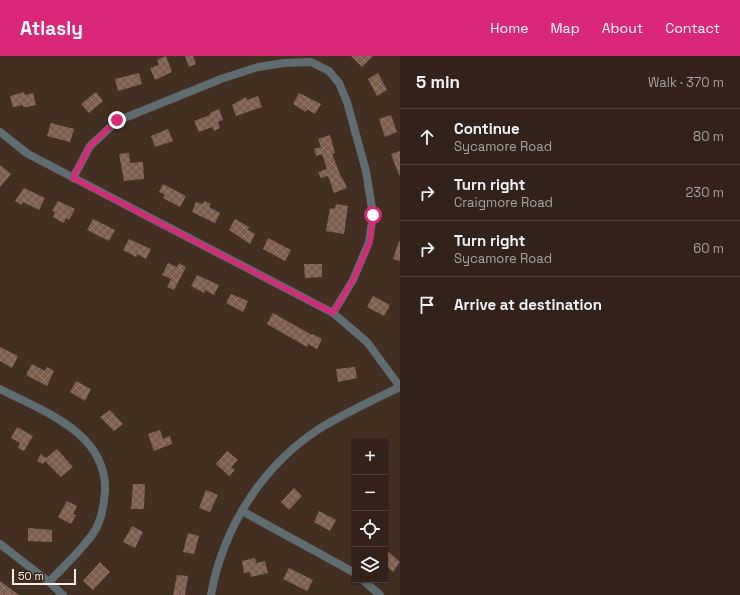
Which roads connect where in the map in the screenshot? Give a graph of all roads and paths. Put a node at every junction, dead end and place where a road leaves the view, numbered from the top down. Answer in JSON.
{"nodes":[{"id":1,"x":0,"y":132,"type":"edge"},
{"id":2,"x":73,"y":178,"type":"junction"},
{"id":3,"x":333,"y":313,"type":"junction"},
{"id":4,"x":400,"y":387,"type":"edge"},
{"id":5,"x":0,"y":389,"type":"edge"},
{"id":6,"x":242,"y":511,"type":"junction"},
{"id":7,"x":0,"y":544,"type":"edge"},
{"id":8,"x":352,"y":571,"type":"edge"},
{"id":9,"x":49,"y":582,"type":"junction"},
{"id":10,"x":366,"y":583,"type":"edge"},
{"id":11,"x":63,"y":595,"type":"edge"},
{"id":12,"x":211,"y":595,"type":"edge"},
{"id":13,"x":380,"y":595,"type":"edge"}],
"edges":[{"from":1,"to":2,"type":"street"},
{"from":2,"to":3,"type":"street"},
{"from":2,"to":3,"type":"street"},
{"from":3,"to":4,"type":"street"},
{"from":4,"to":6,"type":"street"},
{"from":5,"to":9,"type":"street"},
{"from":6,"to":8,"type":"street"},
{"from":6,"to":12,"type":"street"},
{"from":7,"to":9,"type":"street"},
{"from":9,"to":11,"type":"street"},
{"from":10,"to":13,"type":"street"}]}
